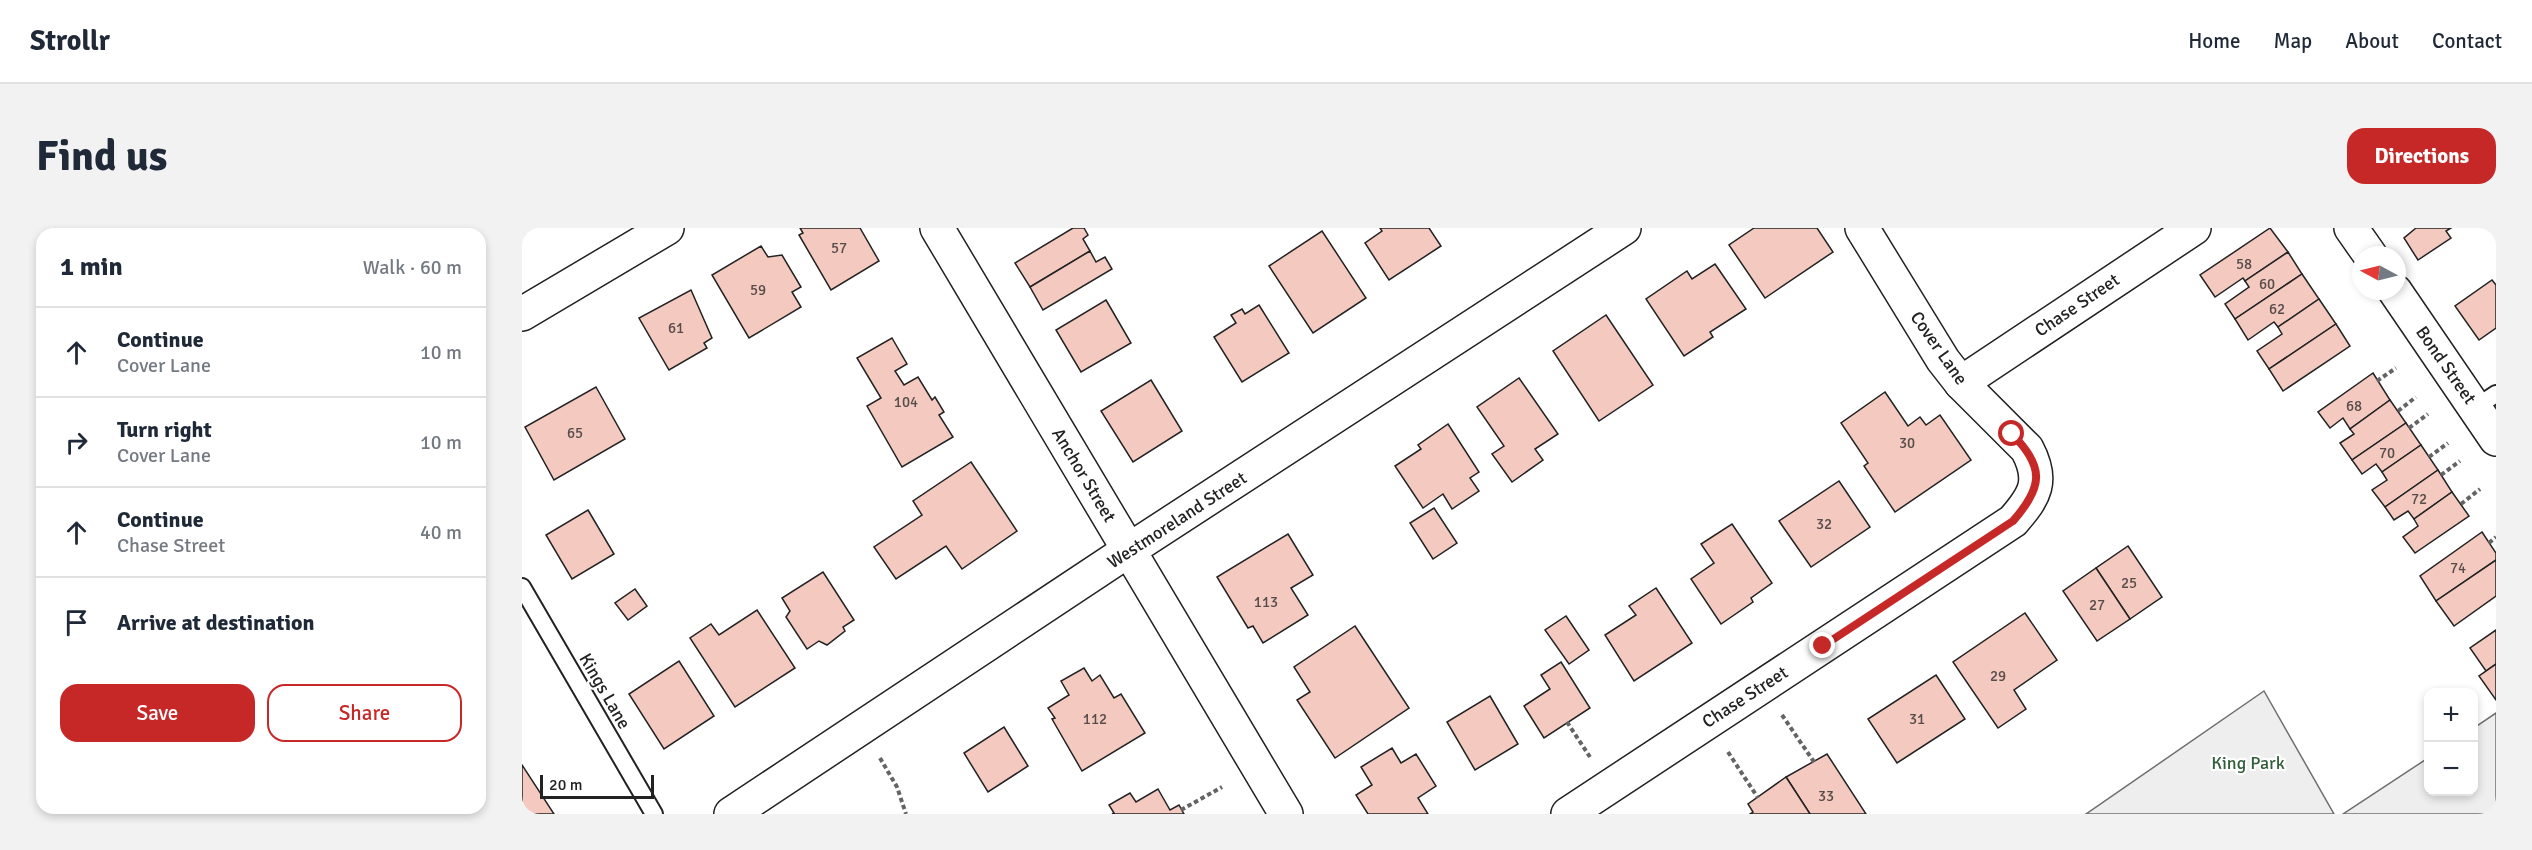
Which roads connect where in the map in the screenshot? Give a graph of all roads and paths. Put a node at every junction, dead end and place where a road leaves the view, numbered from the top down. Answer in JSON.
{"nodes":[{"id":1,"x":668,"y":228,"type":"edge"},
{"id":2,"x":937,"y":228,"type":"edge"},
{"id":3,"x":1624,"y":228,"type":"edge"},
{"id":4,"x":1862,"y":228,"type":"edge"},
{"id":5,"x":2194,"y":228,"type":"edge"},
{"id":6,"x":2351,"y":228,"type":"edge"},
{"id":7,"x":2364,"y":246,"type":"edge"},
{"id":8,"x":2402,"y":300,"type":"edge"},
{"id":9,"x":522,"y":314,"type":"edge"},
{"id":10,"x":2396,"y":368,"type":"dead end"},
{"id":11,"x":2378,"y":381,"type":"dead end"},
{"id":12,"x":1961,"y":383,"type":"junction"},
{"id":13,"x":2416,"y":397,"type":"dead end"},
{"id":14,"x":2486,"y":401,"type":"edge"},
{"id":15,"x":2397,"y":411,"type":"dead end"},
{"id":16,"x":2428,"y":414,"type":"dead end"},
{"id":17,"x":2409,"y":428,"type":"dead end"},
{"id":18,"x":2496,"y":439,"type":"edge"},
{"id":19,"x":2448,"y":443,"type":"dead end"},
{"id":20,"x":2429,"y":457,"type":"dead end"},
{"id":21,"x":2460,"y":461,"type":"dead end"},
{"id":22,"x":2441,"y":475,"type":"dead end"},
{"id":23,"x":2480,"y":489,"type":"dead end"},
{"id":24,"x":2461,"y":504,"type":"dead end"},
{"id":25,"x":2013,"y":521,"type":"joint"},
{"id":26,"x":2496,"y":537,"type":"edge"},
{"id":27,"x":2489,"y":543,"type":"dead end"},
{"id":28,"x":1129,"y":550,"type":"junction"},
{"id":29,"x":522,"y":589,"type":"edge"},
{"id":30,"x":1782,"y":714,"type":"dead end"},
{"id":31,"x":1567,"y":722,"type":"dead end"},
{"id":32,"x":1727,"y":751,"type":"dead end"},
{"id":33,"x":879,"y":755,"type":"dead end"},
{"id":34,"x":1590,"y":757,"type":"dead end"},
{"id":35,"x":1814,"y":762,"type":"dead end"},
{"id":36,"x":1222,"y":786,"type":"dead end"},
{"id":37,"x":1758,"y":798,"type":"dead end"},
{"id":38,"x":1181,"y":810,"type":"dead end"},
{"id":39,"x":654,"y":814,"type":"edge"},
{"id":40,"x":731,"y":814,"type":"edge"},
{"id":41,"x":906,"y":814,"type":"edge"},
{"id":42,"x":1287,"y":814,"type":"edge"},
{"id":43,"x":1568,"y":814,"type":"edge"}],
"edges":[{"from":1,"to":9,"type":"street"},
{"from":2,"to":28,"type":"street","name":"Anchor Street"},
{"from":3,"to":28,"type":"street","name":"Westmoreland Street"},
{"from":4,"to":12,"type":"street","name":"Cover Lane"},
{"from":5,"to":12,"type":"street","name":"Chase Street"},
{"from":6,"to":7,"type":"street"},
{"from":8,"to":14,"type":"street","name":"Bond Street"},
{"from":10,"to":11,"type":"path"},
{"from":12,"to":25,"type":"street","name":"Cover Lane"},
{"from":13,"to":15,"type":"path"},
{"from":14,"to":18,"type":"street","name":"Bond Street"},
{"from":16,"to":17,"type":"path"},
{"from":19,"to":20,"type":"path"},
{"from":21,"to":22,"type":"path"},
{"from":23,"to":24,"type":"path"},
{"from":25,"to":43,"type":"street","name":"Chase Street"},
{"from":26,"to":27,"type":"path"},
{"from":28,"to":40,"type":"street","name":"Westmoreland Street"},
{"from":28,"to":42,"type":"street","name":"Anchor Street"},
{"from":29,"to":39,"type":"lane","name":"Kings Lane"},
{"from":30,"to":35,"type":"path"},
{"from":31,"to":34,"type":"path"},
{"from":32,"to":37,"type":"path"},
{"from":33,"to":41,"type":"path"},
{"from":36,"to":38,"type":"path"}]}
